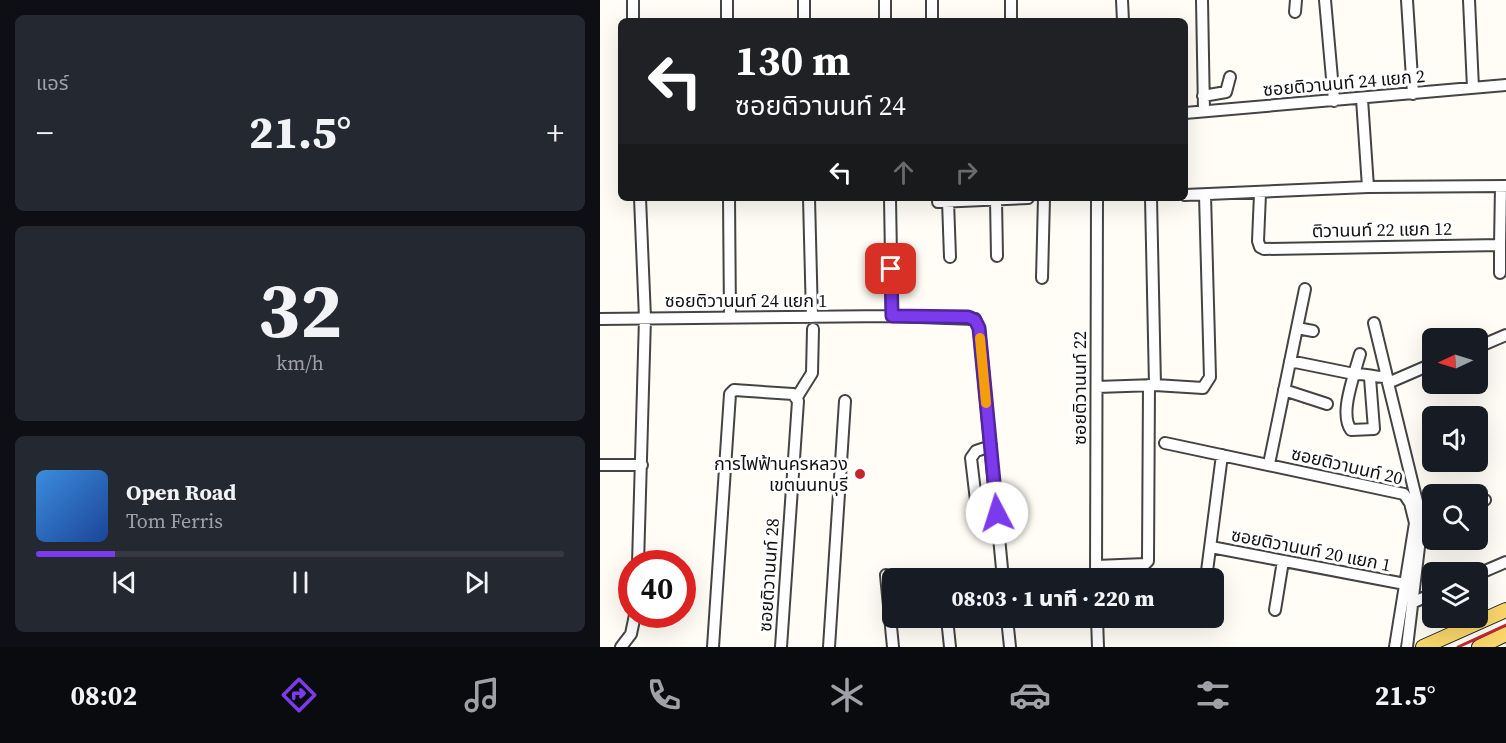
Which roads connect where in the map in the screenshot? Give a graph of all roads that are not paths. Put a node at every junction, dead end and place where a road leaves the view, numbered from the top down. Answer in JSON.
{"nodes":[{"id":1,"x":633,"y":0,"type":"edge"},
{"id":2,"x":727,"y":0,"type":"edge"},
{"id":3,"x":804,"y":0,"type":"edge"},
{"id":4,"x":885,"y":0,"type":"edge"},
{"id":5,"x":932,"y":0,"type":"edge"},
{"id":6,"x":1011,"y":0,"type":"edge"},
{"id":7,"x":1122,"y":0,"type":"edge"},
{"id":8,"x":1202,"y":0,"type":"edge"},
{"id":9,"x":1296,"y":0,"type":"edge"},
{"id":10,"x":1325,"y":0,"type":"edge"},
{"id":11,"x":1407,"y":0,"type":"edge"},
{"id":12,"x":1469,"y":0,"type":"edge"},
{"id":13,"x":1295,"y":12,"type":"dead end"},
{"id":14,"x":633,"y":18,"type":"edge"},
{"id":15,"x":727,"y":18,"type":"edge"},
{"id":16,"x":804,"y":18,"type":"edge"},
{"id":17,"x":885,"y":18,"type":"edge"},
{"id":18,"x":932,"y":18,"type":"edge"},
{"id":19,"x":1011,"y":18,"type":"edge"},
{"id":20,"x":1123,"y":18,"type":"edge"},
{"id":21,"x":1230,"y":77,"type":"dead end"},
{"id":22,"x":1506,"y":85,"type":"edge"},
{"id":23,"x":1473,"y":88,"type":"junction"},
{"id":24,"x":1413,"y":94,"type":"junction"},
{"id":25,"x":1203,"y":96,"type":"junction"},
{"id":26,"x":1362,"y":99,"type":"junction"},
{"id":27,"x":1334,"y":101,"type":"junction"},
{"id":28,"x":1204,"y":111,"type":"junction"},
{"id":29,"x":1188,"y":113,"type":"edge"},
{"id":30,"x":1503,"y":186,"type":"edge"},
{"id":31,"x":1368,"y":187,"type":"junction"},
{"id":32,"x":1260,"y":194,"type":"junction"},
{"id":33,"x":1188,"y":195,"type":"edge"},
{"id":34,"x":1205,"y":195,"type":"junction"},
{"id":35,"x":640,"y":201,"type":"edge"},
{"id":36,"x":729,"y":201,"type":"edge"},
{"id":37,"x":809,"y":201,"type":"edge"},
{"id":38,"x":890,"y":201,"type":"edge"},
{"id":39,"x":970,"y":201,"type":"edge"},
{"id":40,"x":996,"y":201,"type":"edge"},
{"id":41,"x":1044,"y":201,"type":"edge"},
{"id":42,"x":1097,"y":201,"type":"edge"},
{"id":43,"x":1151,"y":201,"type":"edge"},
{"id":44,"x":1500,"y":245,"type":"junction"},
{"id":45,"x":997,"y":256,"type":"dead end"},
{"id":46,"x":950,"y":257,"type":"dead end"},
{"id":47,"x":1500,"y":273,"type":"dead end"},
{"id":48,"x":1042,"y":278,"type":"dead end"},
{"id":49,"x":1305,"y":289,"type":"dead end"},
{"id":50,"x":892,"y":316,"type":"junction"},
{"id":51,"x":730,"y":317,"type":"junction"},
{"id":52,"x":645,"y":318,"type":"junction"},
{"id":53,"x":600,"y":319,"type":"edge"},
{"id":54,"x":812,"y":323,"type":"junction"},
{"id":55,"x":1374,"y":323,"type":"dead end"},
{"id":56,"x":1297,"y":328,"type":"junction"},
{"id":57,"x":1313,"y":331,"type":"dead end"},
{"id":58,"x":1506,"y":336,"type":"edge"},
{"id":59,"x":1488,"y":342,"type":"edge"},
{"id":60,"x":1360,"y":354,"type":"dead end"},
{"id":61,"x":1290,"y":361,"type":"junction"},
{"id":62,"x":1422,"y":368,"type":"edge"},
{"id":63,"x":1354,"y":374,"type":"junction"},
{"id":64,"x":1370,"y":378,"type":"junction"},
{"id":65,"x":1388,"y":380,"type":"junction"},
{"id":66,"x":1152,"y":385,"type":"junction"},
{"id":67,"x":1097,"y":387,"type":"junction"},
{"id":68,"x":1284,"y":390,"type":"junction"},
{"id":69,"x":797,"y":397,"type":"junction"},
{"id":70,"x":845,"y":401,"type":"dead end"},
{"id":71,"x":1327,"y":404,"type":"dead end"},
{"id":72,"x":1165,"y":443,"type":"dead end"},
{"id":73,"x":990,"y":446,"type":"junction"},
{"id":74,"x":1222,"y":455,"type":"junction"},
{"id":75,"x":1269,"y":464,"type":"junction"},
{"id":76,"x":600,"y":465,"type":"edge"},
{"id":77,"x":642,"y":465,"type":"junction"},
{"id":78,"x":977,"y":509,"type":"dead end"},
{"id":79,"x":1421,"y":532,"type":"joint"},
{"id":80,"x":1211,"y":548,"type":"junction"},
{"id":81,"x":639,"y":550,"type":"edge"},
{"id":82,"x":1283,"y":561,"type":"junction"},
{"id":83,"x":1506,"y":562,"type":"edge"},
{"id":84,"x":1096,"y":566,"type":"joint"},
{"id":85,"x":1002,"y":568,"type":"edge"},
{"id":86,"x":1208,"y":568,"type":"edge"},
{"id":87,"x":1488,"y":570,"type":"edge"},
{"id":88,"x":1405,"y":584,"type":"junction"},
{"id":89,"x":1422,"y":598,"type":"edge"},
{"id":90,"x":1414,"y":602,"type":"junction"},
{"id":91,"x":1275,"y":610,"type":"dead end"},
{"id":92,"x":1506,"y":610,"type":"edge"},
{"id":93,"x":632,"y":628,"type":"edge"},
{"id":94,"x":891,"y":628,"type":"edge"},
{"id":95,"x":948,"y":628,"type":"dead end"},
{"id":96,"x":1008,"y":628,"type":"edge"},
{"id":97,"x":1097,"y":628,"type":"edge"},
{"id":98,"x":1506,"y":634,"type":"edge"},
{"id":99,"x":621,"y":647,"type":"edge"},
{"id":100,"x":713,"y":647,"type":"edge"},
{"id":101,"x":781,"y":647,"type":"edge"},
{"id":102,"x":830,"y":647,"type":"edge"},
{"id":103,"x":893,"y":647,"type":"edge"},
{"id":104,"x":950,"y":647,"type":"edge"},
{"id":105,"x":1010,"y":647,"type":"edge"},
{"id":106,"x":1098,"y":647,"type":"edge"},
{"id":107,"x":1395,"y":647,"type":"edge"},
{"id":108,"x":1407,"y":647,"type":"edge"},
{"id":109,"x":1423,"y":647,"type":"edge"},
{"id":110,"x":1479,"y":647,"type":"edge"}],
"edges":[{"from":1,"to":14,"type":"street"},
{"from":2,"to":15,"type":"street"},
{"from":3,"to":16,"type":"street"},
{"from":4,"to":17,"type":"street"},
{"from":5,"to":18,"type":"street"},
{"from":6,"to":19,"type":"street"},
{"from":7,"to":20,"type":"street"},
{"from":8,"to":25,"type":"street"},
{"from":9,"to":13,"type":"street"},
{"from":10,"to":27,"type":"street"},
{"from":11,"to":24,"type":"street"},
{"from":12,"to":23,"type":"street"},
{"from":21,"to":25,"type":"street"},
{"from":22,"to":23,"type":"street","name":"ซอยติวานนท์ 24 แยก 2"},
{"from":23,"to":24,"type":"street","name":"ซอยติวานนท์ 24 แยก 2"},
{"from":24,"to":26,"type":"street","name":"ซอยติวานนท์ 24 แยก 2"},
{"from":25,"to":28,"type":"street"},
{"from":26,"to":27,"type":"street","name":"ซอยติวานนท์ 24 แยก 2"},
{"from":26,"to":31,"type":"street"},
{"from":27,"to":28,"type":"street","name":"ซอยติวานนท์ 24 แยก 2"},
{"from":28,"to":29,"type":"street","name":"ซอยติวานนท์ 24 แยก 2"},
{"from":30,"to":31,"type":"street"},
{"from":30,"to":44,"type":"street"},
{"from":31,"to":32,"type":"street"},
{"from":32,"to":34,"type":"street"},
{"from":32,"to":44,"type":"street","name":"ติวานนท์ 22 แยก 12"},
{"from":33,"to":34,"type":"street"},
{"from":34,"to":66,"type":"street"},
{"from":35,"to":52,"type":"street"},
{"from":36,"to":51,"type":"street"},
{"from":37,"to":54,"type":"street"},
{"from":38,"to":50,"type":"street"},
{"from":39,"to":46,"type":"street"},
{"from":40,"to":45,"type":"street"},
{"from":41,"to":48,"type":"street"},
{"from":42,"to":67,"type":"street","name":"ซอยติวานนท์ 22"},
{"from":43,"to":66,"type":"street"},
{"from":44,"to":47,"type":"street"},
{"from":49,"to":56,"type":"street"},
{"from":50,"to":54,"type":"street","name":"ซอยติวานนท์ 24 แยก 1"},
{"from":50,"to":73,"type":"street","name":"ซอยติวานนท์ 24 แยก 1"},
{"from":51,"to":52,"type":"street","name":"ซอยติวานนท์ 24 แยก 1"},
{"from":51,"to":54,"type":"street","name":"ซอยติวานนท์ 24 แยก 1"},
{"from":52,"to":53,"type":"street","name":"ซอยติวานนท์ 24 แยก 1"},
{"from":52,"to":77,"type":"street"},
{"from":54,"to":69,"type":"street"},
{"from":55,"to":65,"type":"street"},
{"from":56,"to":57,"type":"street"},
{"from":56,"to":61,"type":"street"},
{"from":58,"to":59,"type":"street"},
{"from":60,"to":63,"type":"street"},
{"from":61,"to":63,"type":"street"},
{"from":61,"to":68,"type":"street"},
{"from":62,"to":65,"type":"street"},
{"from":63,"to":64,"type":"street"},
{"from":63,"to":64,"type":"street"},
{"from":64,"to":65,"type":"street"},
{"from":65,"to":79,"type":"street"},
{"from":66,"to":67,"type":"street"},
{"from":66,"to":84,"type":"street"},
{"from":67,"to":84,"type":"street","name":"ซอยติวานนท์ 22"},
{"from":68,"to":71,"type":"street"},
{"from":68,"to":75,"type":"street"},
{"from":69,"to":100,"type":"street"},
{"from":69,"to":101,"type":"street","name":"ซอยติวานนท์ 28"},
{"from":70,"to":102,"type":"street"},
{"from":72,"to":74,"type":"street","name":"ซอยติวานนท์ 20"},
{"from":73,"to":78,"type":"street"},
{"from":73,"to":85,"type":"street"},
{"from":74,"to":75,"type":"street","name":"ซอยติวานนท์ 20"},
{"from":74,"to":80,"type":"street"},
{"from":75,"to":88,"type":"street","name":"ซอยติวานนท์ 20"},
{"from":76,"to":77,"type":"street"},
{"from":77,"to":81,"type":"street"},
{"from":79,"to":90,"type":"street"},
{"from":80,"to":82,"type":"street","name":"ซอยติวานนท์ 20 แยก 1"},
{"from":80,"to":86,"type":"street"},
{"from":82,"to":88,"type":"street","name":"ซอยติวานนท์ 20 แยก 1"},
{"from":82,"to":91,"type":"street"},
{"from":83,"to":87,"type":"street"},
{"from":88,"to":107,"type":"street","name":"ซอยติวานนท์ 20"},
{"from":89,"to":90,"type":"street"},
{"from":90,"to":108,"type":"street"},
{"from":92,"to":109,"type":"main road"},
{"from":93,"to":99,"type":"street"},
{"from":94,"to":103,"type":"street"},
{"from":95,"to":104,"type":"street"},
{"from":96,"to":105,"type":"street"},
{"from":97,"to":106,"type":"street"},
{"from":98,"to":110,"type":"main road"}]}
